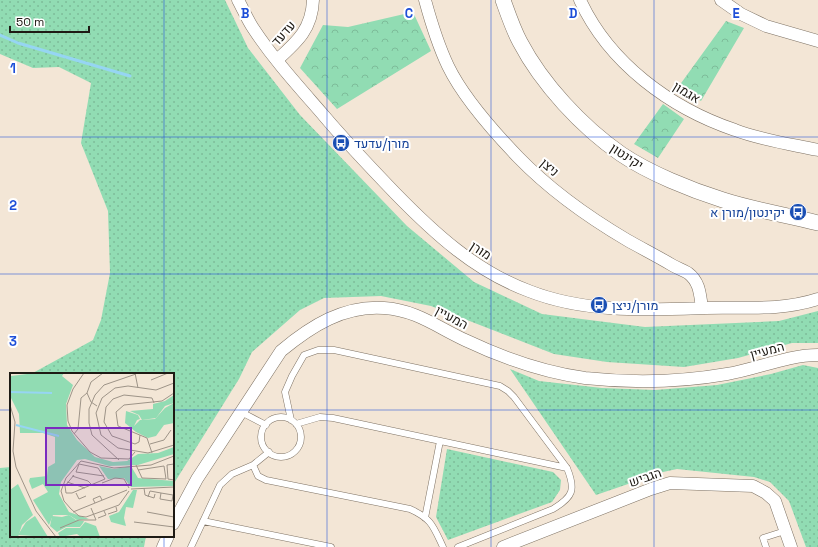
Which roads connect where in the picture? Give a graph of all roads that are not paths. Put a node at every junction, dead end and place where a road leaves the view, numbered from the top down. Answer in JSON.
{"nodes":[{"id":1,"x":238,"y":0,"type":"edge"},
{"id":2,"x":313,"y":0,"type":"edge"},
{"id":3,"x":425,"y":0,"type":"edge"},
{"id":4,"x":503,"y":0,"type":"edge"},
{"id":5,"x":580,"y":0,"type":"edge"},
{"id":6,"x":721,"y":0,"type":"edge"},
{"id":7,"x":818,"y":40,"type":"edge"},
{"id":8,"x":277,"y":60,"type":"junction"},
{"id":9,"x":818,"y":150,"type":"edge"},
{"id":10,"x":818,"y":223,"type":"edge"},
{"id":11,"x":818,"y":299,"type":"edge"},
{"id":12,"x":702,"y":308,"type":"junction"},
{"id":13,"x":818,"y":355,"type":"edge"},
{"id":14,"x":241,"y":412,"type":"junction"},
{"id":15,"x":294,"y":422,"type":"junction"},
{"id":16,"x":266,"y":425,"type":"junction"},
{"id":17,"x":440,"y":441,"type":"junction"},
{"id":18,"x":269,"y":452,"type":"junction"},
{"id":19,"x":253,"y":465,"type":"junction"},
{"id":20,"x":566,"y":468,"type":"junction"},
{"id":21,"x":426,"y":518,"type":"junction"},
{"id":22,"x":203,"y":521,"type":"junction"},
{"id":23,"x":174,"y":522,"type":"edge"},
{"id":24,"x":785,"y":531,"type":"junction"},
{"id":25,"x":168,"y":537,"type":"edge"},
{"id":26,"x":163,"y":547,"type":"edge"},
{"id":27,"x":191,"y":547,"type":"edge"},
{"id":28,"x":331,"y":547,"type":"edge"},
{"id":29,"x":443,"y":547,"type":"edge"},
{"id":30,"x":458,"y":547,"type":"edge"},
{"id":31,"x":503,"y":547,"type":"edge"},
{"id":32,"x":766,"y":547,"type":"edge"},
{"id":33,"x":791,"y":547,"type":"edge"}],
"edges":[{"from":1,"to":8,"type":"street","name":"מורן"},
{"from":2,"to":8,"type":"street","name":"עדעד"},
{"from":3,"to":12,"type":"street","name":"ניצן"},
{"from":4,"to":10,"type":"street","name":"יקינטון"},
{"from":5,"to":9,"type":"street","name":"אגמון"},
{"from":6,"to":7,"type":"street"},
{"from":8,"to":12,"type":"street","name":"מורן"},
{"from":11,"to":12,"type":"street","name":"מורן"},
{"from":13,"to":14,"type":"street","name":"המעיין"},
{"from":14,"to":16,"type":"lane"},
{"from":14,"to":23,"type":"street","name":"המעיין"},
{"from":15,"to":16,"type":"lane"},
{"from":15,"to":17,"type":"lane"},
{"from":15,"to":18,"type":"lane"},
{"from":15,"to":20,"type":"lane"},
{"from":16,"to":18,"type":"lane"},
{"from":17,"to":20,"type":"lane"},
{"from":17,"to":21,"type":"lane"},
{"from":18,"to":19,"type":"lane"},
{"from":19,"to":21,"type":"lane"},
{"from":19,"to":22,"type":"lane"},
{"from":20,"to":30,"type":"lane"},
{"from":21,"to":29,"type":"lane"},
{"from":22,"to":27,"type":"lane"},
{"from":22,"to":28,"type":"lane"},
{"from":24,"to":31,"type":"street","name":"הגביש"},
{"from":24,"to":32,"type":"lane"},
{"from":24,"to":33,"type":"street","name":"הגביש"},
{"from":25,"to":26,"type":"street"}]}
